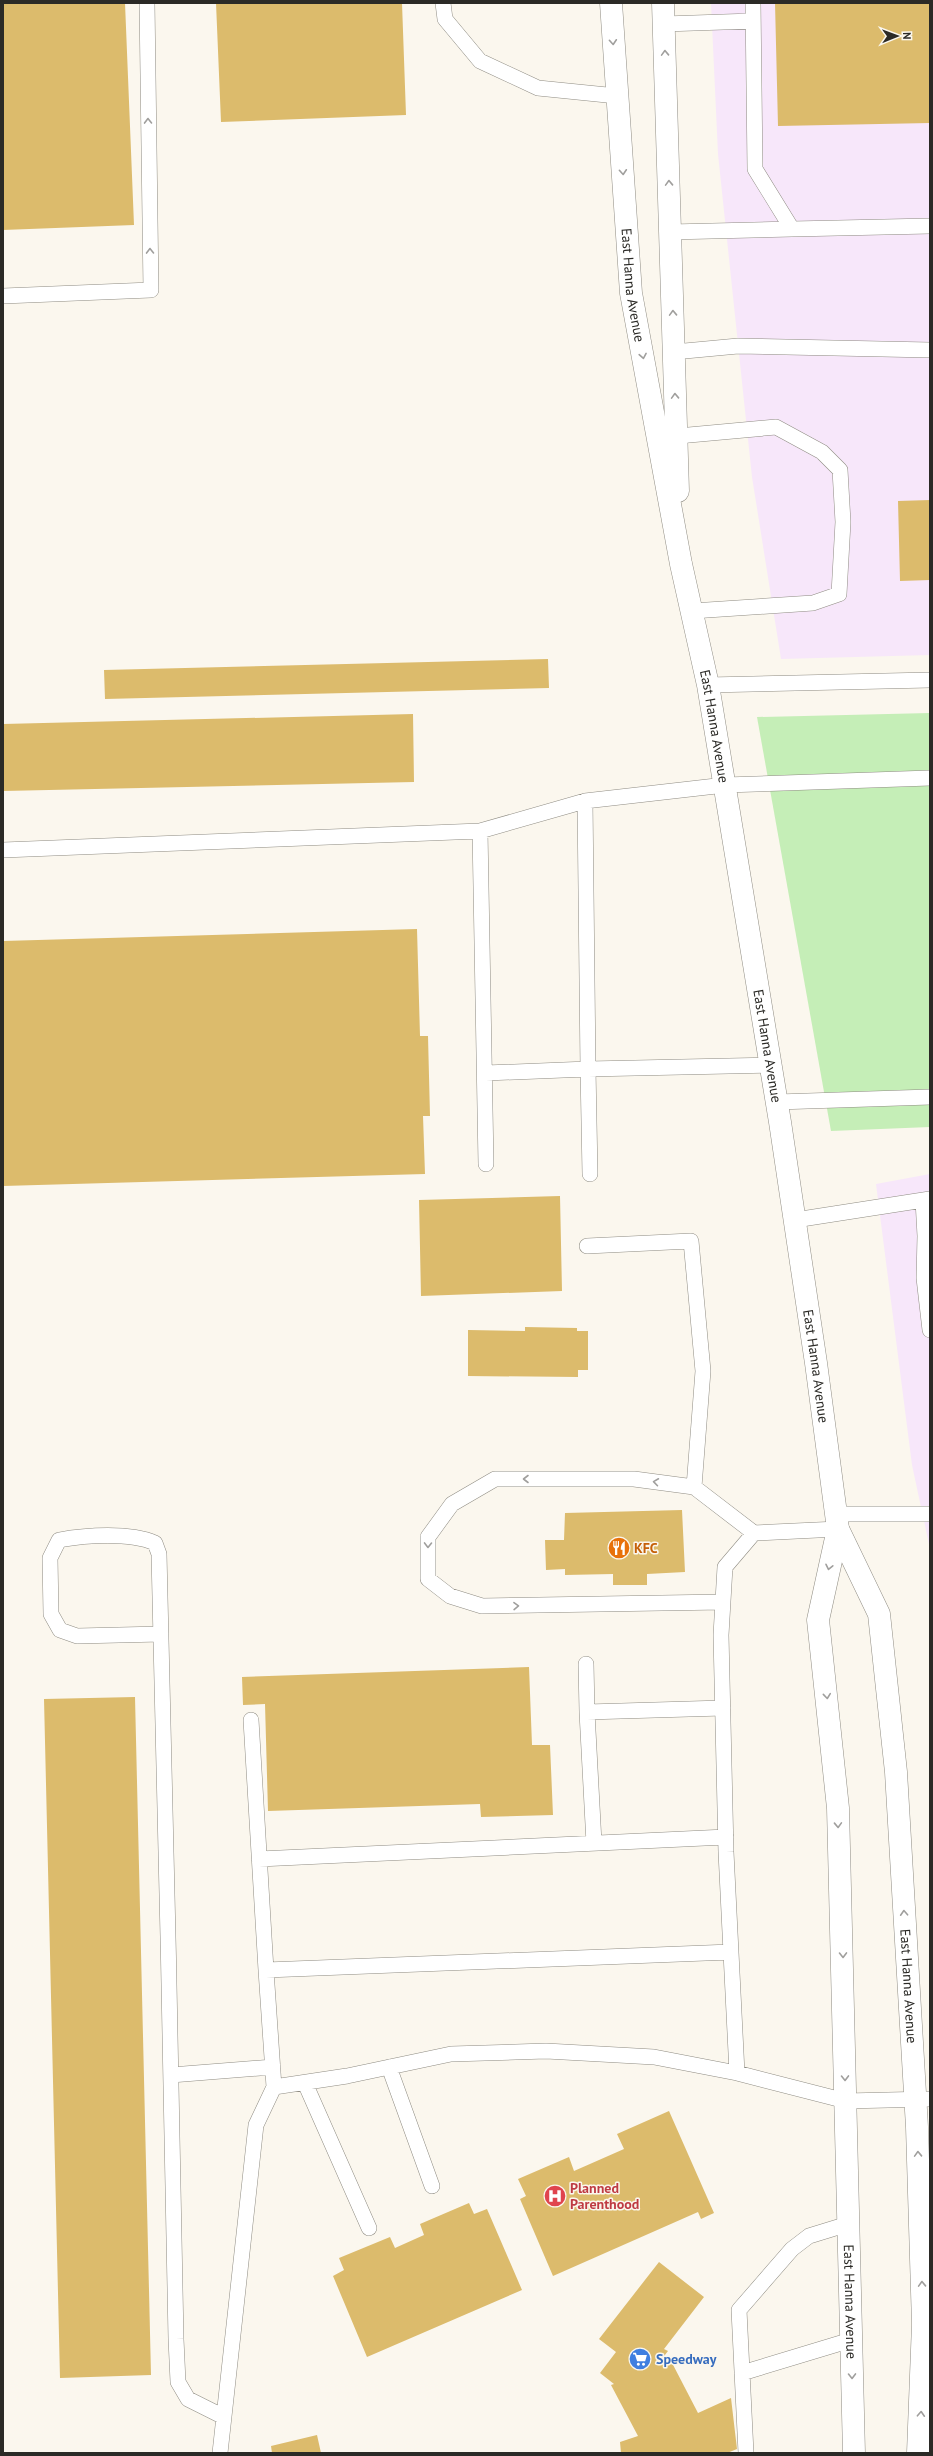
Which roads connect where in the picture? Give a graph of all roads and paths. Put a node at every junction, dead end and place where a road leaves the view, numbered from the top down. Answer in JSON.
{"nodes":[{"id":1,"x":147,"y":3,"type":"edge"},
{"id":2,"x":444,"y":3,"type":"edge"},
{"id":3,"x":611,"y":3,"type":"edge"},
{"id":4,"x":663,"y":3,"type":"edge"},
{"id":5,"x":752,"y":3,"type":"edge"},
{"id":6,"x":753,"y":20,"type":"junction"},
{"id":7,"x":664,"y":24,"type":"junction"},
{"id":8,"x":617,"y":96,"type":"junction"},
{"id":9,"x":930,"y":226,"type":"edge"},
{"id":10,"x":792,"y":229,"type":"junction"},
{"id":11,"x":670,"y":232,"type":"junction"},
{"id":12,"x":3,"y":296,"type":"edge"},
{"id":13,"x":930,"y":350,"type":"edge"},
{"id":14,"x":674,"y":352,"type":"junction"},
{"id":15,"x":667,"y":437,"type":"junction"},
{"id":16,"x":692,"y":611,"type":"junction"},
{"id":17,"x":930,"y":680,"type":"edge"},
{"id":18,"x":708,"y":685,"type":"junction"},
{"id":19,"x":930,"y":778,"type":"edge"},
{"id":20,"x":725,"y":785,"type":"junction"},
{"id":21,"x":585,"y":801,"type":"junction"},
{"id":22,"x":480,"y":831,"type":"junction"},
{"id":23,"x":3,"y":850,"type":"edge"},
{"id":24,"x":771,"y":1065,"type":"junction"},
{"id":25,"x":588,"y":1069,"type":"junction"},
{"id":26,"x":486,"y":1073,"type":"junction"},
{"id":27,"x":930,"y":1097,"type":"edge"},
{"id":28,"x":777,"y":1102,"type":"junction"},
{"id":29,"x":486,"y":1164,"type":"dead end"},
{"id":30,"x":590,"y":1174,"type":"dead end"},
{"id":31,"x":927,"y":1200,"type":"edge"},
{"id":32,"x":795,"y":1220,"type":"junction"},
{"id":33,"x":587,"y":1246,"type":"dead end"},
{"id":34,"x":930,"y":1330,"type":"edge"},
{"id":35,"x":694,"y":1487,"type":"junction"},
{"id":36,"x":930,"y":1514,"type":"edge"},
{"id":37,"x":836,"y":1522,"type":"junction"},
{"id":38,"x":754,"y":1533,"type":"junction"},
{"id":39,"x":723,"y":1602,"type":"junction"},
{"id":40,"x":161,"y":1634,"type":"junction"},
{"id":41,"x":586,"y":1664,"type":"dead end"},
{"id":42,"x":723,"y":1708,"type":"junction"},
{"id":43,"x":587,"y":1712,"type":"junction"},
{"id":44,"x":251,"y":1720,"type":"dead end"},
{"id":45,"x":726,"y":1837,"type":"junction"},
{"id":46,"x":594,"y":1844,"type":"junction"},
{"id":47,"x":259,"y":1860,"type":"junction"},
{"id":48,"x":731,"y":1952,"type":"junction"},
{"id":49,"x":266,"y":1970,"type":"junction"},
{"id":50,"x":273,"y":2067,"type":"junction"},
{"id":51,"x":389,"y":2067,"type":"junction"},
{"id":52,"x":737,"y":2073,"type":"junction"},
{"id":53,"x":171,"y":2075,"type":"junction"},
{"id":54,"x":305,"y":2083,"type":"junction"},
{"id":55,"x":274,"y":2087,"type":"junction"},
{"id":56,"x":923,"y":2100,"type":"edge"},
{"id":57,"x":846,"y":2101,"type":"junction"},
{"id":58,"x":432,"y":2186,"type":"dead end"},
{"id":59,"x":848,"y":2224,"type":"junction"},
{"id":60,"x":369,"y":2228,"type":"dead end"},
{"id":61,"x":927,"y":2331,"type":"edge"},
{"id":62,"x":851,"y":2340,"type":"junction"},
{"id":63,"x":742,"y":2372,"type":"junction"},
{"id":64,"x":224,"y":2417,"type":"junction"},
{"id":65,"x":220,"y":2453,"type":"edge"},
{"id":66,"x":746,"y":2453,"type":"edge"},
{"id":67,"x":854,"y":2453,"type":"edge"},
{"id":68,"x":918,"y":2453,"type":"edge"}],
"edges":[{"from":12,"to":1,"type":"lane","one_way":true},
{"from":2,"to":8,"type":"lane"},
{"from":3,"to":8,"type":"main road","name":"East Hanna Avenue","one_way":true},
{"from":4,"to":7,"type":"main road","name":"East Hanna Avenue"},
{"from":5,"to":6,"type":"lane"},
{"from":6,"to":7,"type":"lane"},
{"from":6,"to":10,"type":"lane"},
{"from":11,"to":7,"type":"main road","name":"East Hanna Avenue","one_way":true},
{"from":8,"to":15,"type":"main road","name":"East Hanna Avenue","one_way":true},
{"from":9,"to":10,"type":"lane"},
{"from":10,"to":11,"type":"lane"},
{"from":14,"to":11,"type":"main road","name":"East Hanna Avenue","one_way":true},
{"from":13,"to":14,"type":"lane"},
{"from":15,"to":14,"type":"main road","name":"East Hanna Avenue","one_way":true},
{"from":15,"to":16,"type":"main road","name":"East Hanna Avenue"},
{"from":15,"to":16,"type":"lane"},
{"from":16,"to":18,"type":"main road","name":"East Hanna Avenue"},
{"from":17,"to":18,"type":"lane"},
{"from":18,"to":20,"type":"main road","name":"East Hanna Avenue"},
{"from":19,"to":20,"type":"lane"},
{"from":20,"to":21,"type":"lane"},
{"from":20,"to":24,"type":"main road","name":"East Hanna Avenue"},
{"from":21,"to":22,"type":"lane"},
{"from":21,"to":25,"type":"lane"},
{"from":22,"to":23,"type":"lane"},
{"from":22,"to":26,"type":"lane"},
{"from":24,"to":25,"type":"lane"},
{"from":24,"to":28,"type":"main road","name":"East Hanna Avenue"},
{"from":25,"to":26,"type":"lane"},
{"from":25,"to":30,"type":"lane"},
{"from":26,"to":29,"type":"lane"},
{"from":27,"to":28,"type":"lane"},
{"from":28,"to":32,"type":"main road","name":"East Hanna Avenue"},
{"from":31,"to":32,"type":"lane"},
{"from":31,"to":34,"type":"lane"},
{"from":32,"to":37,"type":"main road","name":"East Hanna Avenue"},
{"from":33,"to":35,"type":"lane"},
{"from":35,"to":38,"type":"lane"},
{"from":35,"to":39,"type":"lane","one_way":true},
{"from":36,"to":37,"type":"lane"},
{"from":37,"to":38,"type":"lane"},
{"from":56,"to":37,"type":"main road","name":"East Hanna Avenue","one_way":true},
{"from":37,"to":57,"type":"main road","name":"East Hanna Avenue","one_way":true},
{"from":38,"to":39,"type":"lane"},
{"from":39,"to":42,"type":"lane"},
{"from":40,"to":40,"type":"lane"},
{"from":40,"to":53,"type":"lane"},
{"from":41,"to":43,"type":"lane"},
{"from":42,"to":43,"type":"lane"},
{"from":42,"to":45,"type":"lane"},
{"from":43,"to":46,"type":"lane"},
{"from":44,"to":47,"type":"lane"},
{"from":45,"to":46,"type":"lane"},
{"from":45,"to":48,"type":"lane"},
{"from":46,"to":47,"type":"lane"},
{"from":47,"to":49,"type":"lane"},
{"from":48,"to":49,"type":"lane"},
{"from":48,"to":52,"type":"lane"},
{"from":49,"to":50,"type":"lane"},
{"from":50,"to":53,"type":"lane"},
{"from":50,"to":55,"type":"lane"},
{"from":51,"to":52,"type":"lane"},
{"from":51,"to":54,"type":"lane"},
{"from":51,"to":58,"type":"lane"},
{"from":52,"to":57,"type":"lane"},
{"from":53,"to":64,"type":"lane"},
{"from":54,"to":55,"type":"lane"},
{"from":54,"to":60,"type":"lane"},
{"from":55,"to":64,"type":"lane"},
{"from":56,"to":57,"type":"lane"},
{"from":61,"to":56,"type":"main road","name":"East Hanna Avenue","one_way":true},
{"from":57,"to":59,"type":"main road","name":"East Hanna Avenue"},
{"from":59,"to":62,"type":"main road","name":"East Hanna Avenue"},
{"from":59,"to":63,"type":"lane"},
{"from":68,"to":61,"type":"main road","name":"East Hanna Avenue","one_way":true},
{"from":62,"to":63,"type":"lane"},
{"from":62,"to":67,"type":"main road","name":"East Hanna Avenue","one_way":true},
{"from":63,"to":66,"type":"lane"},
{"from":64,"to":65,"type":"lane"}]}
